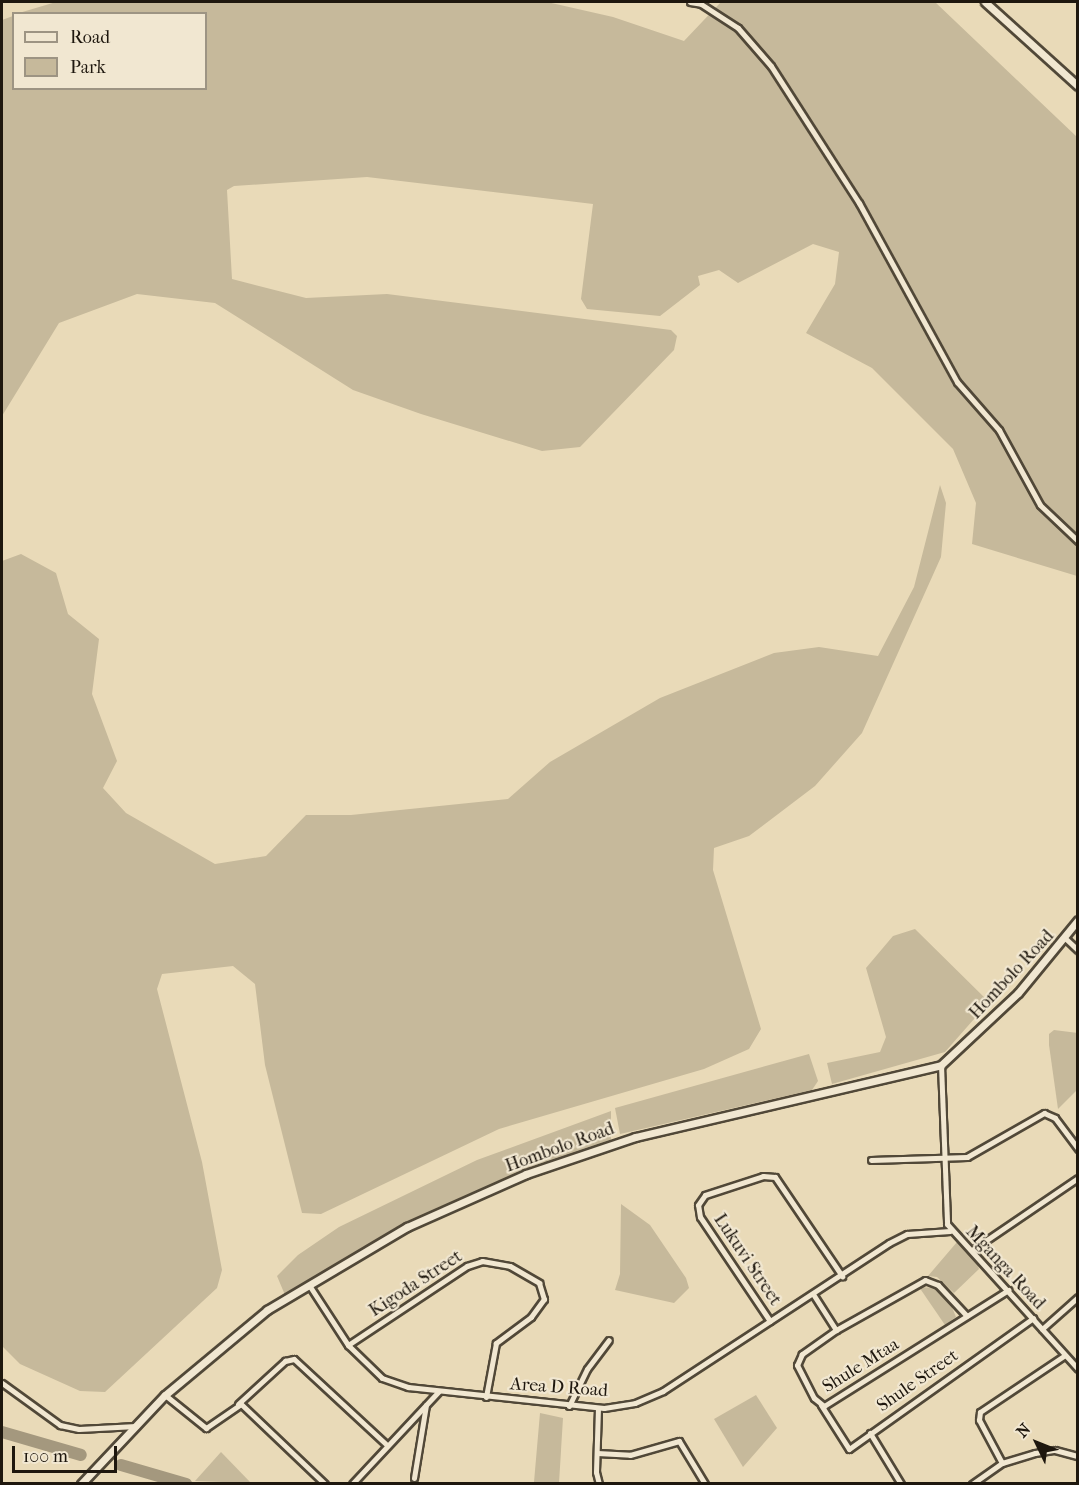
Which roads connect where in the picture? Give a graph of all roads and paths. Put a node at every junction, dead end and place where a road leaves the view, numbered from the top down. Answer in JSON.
{"nodes":[{"id":1,"x":690,"y":2,"type":"edge"},
{"id":2,"x":985,"y":2,"type":"edge"},
{"id":3,"x":1077,"y":86,"type":"edge"},
{"id":4,"x":1077,"y":541,"type":"edge"},
{"id":5,"x":1077,"y":920,"type":"edge"},
{"id":6,"x":1066,"y":939,"type":"junction"},
{"id":7,"x":1077,"y":950,"type":"edge"},
{"id":8,"x":941,"y":1065,"type":"junction"},
{"id":9,"x":1077,"y":1149,"type":"edge"},
{"id":10,"x":944,"y":1157,"type":"junction"},
{"id":11,"x":871,"y":1160,"type":"dead end"},
{"id":12,"x":1077,"y":1178,"type":"edge"},
{"id":13,"x":950,"y":1231,"type":"junction"},
{"id":14,"x":972,"y":1250,"type":"junction"},
{"id":15,"x":842,"y":1276,"type":"junction"},
{"id":16,"x":309,"y":1285,"type":"junction"},
{"id":17,"x":1008,"y":1290,"type":"junction"},
{"id":18,"x":813,"y":1294,"type":"junction"},
{"id":19,"x":1077,"y":1297,"type":"edge"},
{"id":20,"x":967,"y":1316,"type":"junction"},
{"id":21,"x":1033,"y":1318,"type":"junction"},
{"id":22,"x":770,"y":1321,"type":"junction"},
{"id":23,"x":1042,"y":1329,"type":"junction"},
{"id":24,"x":836,"y":1330,"type":"junction"},
{"id":25,"x":609,"y":1340,"type":"dead end"},
{"id":26,"x":348,"y":1345,"type":"junction"},
{"id":27,"x":1065,"y":1355,"type":"junction"},
{"id":28,"x":1077,"y":1369,"type":"edge"},
{"id":29,"x":2,"y":1383,"type":"edge"},
{"id":30,"x":439,"y":1391,"type":"junction"},
{"id":31,"x":165,"y":1395,"type":"junction"},
{"id":32,"x":486,"y":1397,"type":"junction"},
{"id":33,"x":238,"y":1404,"type":"junction"},
{"id":34,"x":426,"y":1405,"type":"junction"},
{"id":35,"x":569,"y":1406,"type":"junction"},
{"id":36,"x":821,"y":1406,"type":"junction"},
{"id":37,"x":598,"y":1408,"type":"junction"},
{"id":38,"x":136,"y":1426,"type":"junction"},
{"id":39,"x":870,"y":1433,"type":"junction"},
{"id":40,"x":387,"y":1445,"type":"junction"},
{"id":41,"x":597,"y":1453,"type":"junction"},
{"id":42,"x":1077,"y":1456,"type":"edge"},
{"id":43,"x":1002,"y":1463,"type":"junction"},
{"id":44,"x":414,"y":1478,"type":"dead end"},
{"id":45,"x":81,"y":1484,"type":"edge"},
{"id":46,"x":325,"y":1484,"type":"edge"},
{"id":47,"x":352,"y":1484,"type":"edge"},
{"id":48,"x":599,"y":1484,"type":"edge"},
{"id":49,"x":705,"y":1484,"type":"edge"},
{"id":50,"x":901,"y":1484,"type":"edge"},
{"id":51,"x":972,"y":1484,"type":"edge"}],
"edges":[{"from":1,"to":4,"type":"street"},
{"from":2,"to":3,"type":"street"},
{"from":5,"to":6,"type":"street","name":"Hombolo Road"},
{"from":6,"to":7,"type":"street"},
{"from":6,"to":8,"type":"street","name":"Hombolo Road"},
{"from":8,"to":10,"type":"street","name":"Mganga Road"},
{"from":8,"to":16,"type":"street","name":"Hombolo Road"},
{"from":9,"to":10,"type":"street"},
{"from":10,"to":11,"type":"street"},
{"from":10,"to":13,"type":"street","name":"Mganga Road"},
{"from":12,"to":14,"type":"street"},
{"from":13,"to":14,"type":"street","name":"Mganga Road"},
{"from":13,"to":15,"type":"street","name":"Area D Road"},
{"from":14,"to":17,"type":"street","name":"Mganga Road"},
{"from":15,"to":18,"type":"street","name":"Area D Road"},
{"from":15,"to":22,"type":"street","name":"Lukuvi Street"},
{"from":16,"to":26,"type":"street","name":"Area D Road"},
{"from":16,"to":31,"type":"street","name":"Hombolo Road"},
{"from":17,"to":20,"type":"street","name":"Shule Mtaa"},
{"from":17,"to":21,"type":"street","name":"Mganga Road"},
{"from":18,"to":22,"type":"street","name":"Area D Road"},
{"from":18,"to":24,"type":"street"},
{"from":19,"to":23,"type":"street"},
{"from":20,"to":24,"type":"street"},
{"from":20,"to":36,"type":"street","name":"Shule Mtaa"},
{"from":21,"to":23,"type":"street","name":"Mganga Road"},
{"from":21,"to":39,"type":"street","name":"Shule Street"},
{"from":22,"to":37,"type":"street","name":"Area D Road"},
{"from":23,"to":27,"type":"street","name":"Mganga Road"},
{"from":24,"to":36,"type":"street","name":"Shule Mtaa"},
{"from":25,"to":35,"type":"street"},
{"from":26,"to":30,"type":"street","name":"Area D Road"},
{"from":26,"to":32,"type":"street","name":"Kigoda Street"},
{"from":27,"to":28,"type":"street","name":"Mganga Road"},
{"from":27,"to":43,"type":"street"},
{"from":29,"to":38,"type":"street"},
{"from":30,"to":32,"type":"street","name":"Area D Road"},
{"from":30,"to":34,"type":"street"},
{"from":31,"to":33,"type":"street"},
{"from":31,"to":38,"type":"street","name":"Hombolo Road"},
{"from":32,"to":35,"type":"street","name":"Area D Road"},
{"from":33,"to":40,"type":"street"},
{"from":33,"to":46,"type":"street"},
{"from":34,"to":40,"type":"street"},
{"from":34,"to":44,"type":"street"},
{"from":35,"to":37,"type":"street","name":"Area D Road"},
{"from":36,"to":39,"type":"street"},
{"from":37,"to":41,"type":"street"},
{"from":38,"to":45,"type":"street","name":"Hombolo Road"},
{"from":39,"to":50,"type":"street","name":"Shule Street"},
{"from":40,"to":47,"type":"street"},
{"from":41,"to":48,"type":"street"},
{"from":41,"to":49,"type":"street"},
{"from":42,"to":43,"type":"street"},
{"from":43,"to":51,"type":"street"}]}
